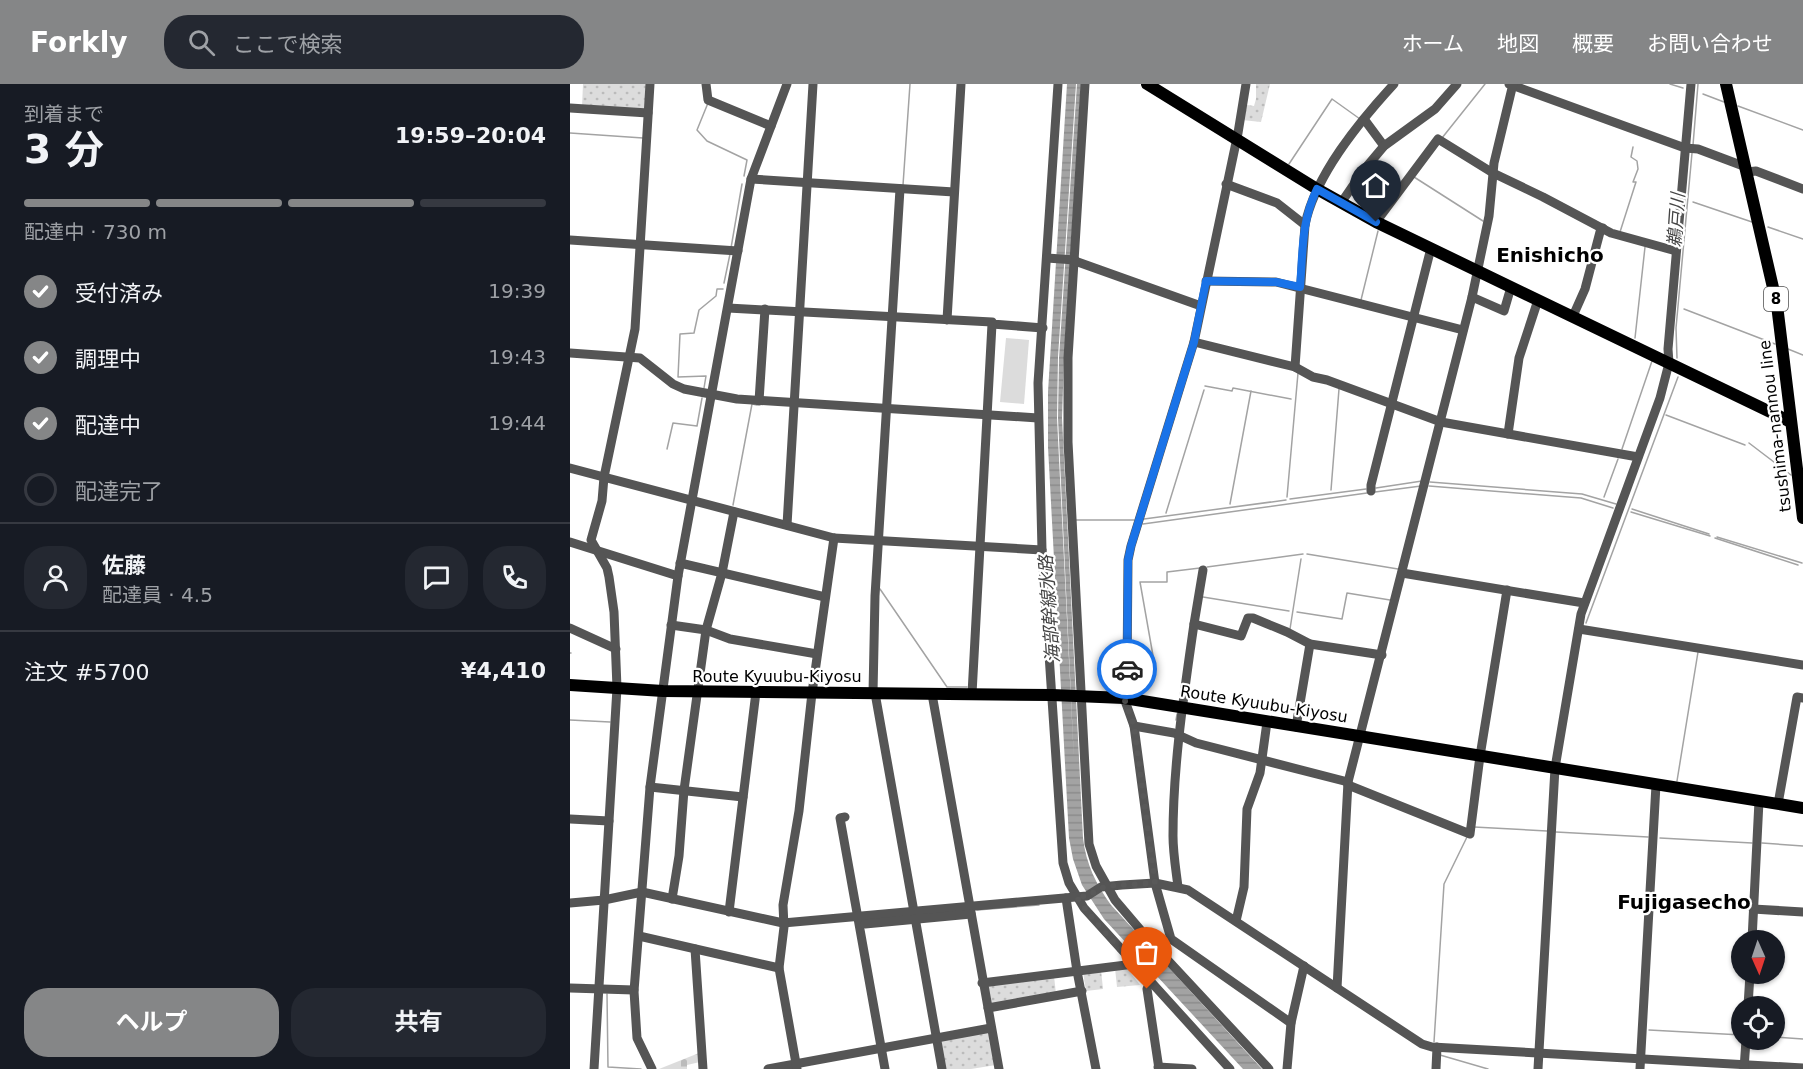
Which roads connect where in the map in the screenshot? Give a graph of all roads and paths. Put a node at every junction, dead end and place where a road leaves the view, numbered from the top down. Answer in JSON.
{"nodes":[{"id":1,"x":650,"y":84,"type":"edge"},
{"id":2,"x":706,"y":84,"type":"edge"},
{"id":3,"x":787,"y":84,"type":"edge"},
{"id":4,"x":813,"y":84,"type":"edge"},
{"id":5,"x":961,"y":84,"type":"edge"},
{"id":6,"x":1058,"y":84,"type":"edge"},
{"id":7,"x":1085,"y":84,"type":"edge"},
{"id":8,"x":1147,"y":84,"type":"edge"},
{"id":9,"x":1246,"y":84,"type":"edge"},
{"id":10,"x":1394,"y":84,"type":"edge"},
{"id":11,"x":1457,"y":84,"type":"edge"},
{"id":12,"x":1511,"y":84,"type":"edge"},
{"id":13,"x":1691,"y":84,"type":"edge"},
{"id":14,"x":1726,"y":84,"type":"edge"},
{"id":15,"x":1165,"y":89,"type":"edge"},
{"id":16,"x":570,"y":108,"type":"edge"},
{"id":17,"x":648,"y":113,"type":"junction"},
{"id":18,"x":1364,"y":119,"type":"junction"},
{"id":19,"x":771,"y":126,"type":"junction"},
{"id":20,"x":1235,"y":138,"type":"junction"},
{"id":21,"x":1384,"y":146,"type":"junction"},
{"id":22,"x":1690,"y":149,"type":"junction"},
{"id":23,"x":1746,"y":169,"type":"junction"},
{"id":24,"x":1493,"y":173,"type":"junction"},
{"id":25,"x":751,"y":179,"type":"junction"},
{"id":26,"x":808,"y":183,"type":"junction"},
{"id":27,"x":1226,"y":184,"type":"junction"},
{"id":28,"x":903,"y":189,"type":"junction"},
{"id":29,"x":1317,"y":189,"type":"junction"},
{"id":30,"x":1803,"y":189,"type":"edge"},
{"id":31,"x":954,"y":192,"type":"junction"},
{"id":32,"x":1341,"y":203,"type":"junction"},
{"id":33,"x":1376,"y":222,"type":"junction"},
{"id":34,"x":1305,"y":225,"type":"junction"},
{"id":35,"x":1603,"y":228,"type":"junction"},
{"id":36,"x":570,"y":240,"type":"edge"},
{"id":37,"x":640,"y":245,"type":"junction"},
{"id":38,"x":1431,"y":248,"type":"junction"},
{"id":39,"x":738,"y":251,"type":"junction"},
{"id":40,"x":1676,"y":251,"type":"junction"},
{"id":41,"x":1051,"y":258,"type":"junction"},
{"id":42,"x":1074,"y":260,"type":"junction"},
{"id":43,"x":1478,"y":271,"type":"junction"},
{"id":44,"x":1206,"y":281,"type":"junction"},
{"id":45,"x":1300,"y":287,"type":"junction"},
{"id":46,"x":1511,"y":287,"type":"junction"},
{"id":47,"x":1472,"y":297,"type":"junction"},
{"id":48,"x":1538,"y":300,"type":"junction"},
{"id":49,"x":1201,"y":306,"type":"junction"},
{"id":50,"x":728,"y":308,"type":"junction"},
{"id":51,"x":765,"y":309,"type":"junction"},
{"id":52,"x":799,"y":311,"type":"junction"},
{"id":53,"x":1573,"y":316,"type":"junction"},
{"id":54,"x":895,"y":317,"type":"junction"},
{"id":55,"x":1413,"y":317,"type":"junction"},
{"id":56,"x":947,"y":320,"type":"junction"},
{"id":57,"x":992,"y":324,"type":"junction"},
{"id":58,"x":1043,"y":328,"type":"junction"},
{"id":59,"x":1463,"y":330,"type":"junction"},
{"id":60,"x":1194,"y":342,"type":"junction"},
{"id":61,"x":570,"y":353,"type":"edge"},
{"id":62,"x":629,"y":357,"type":"junction"},
{"id":63,"x":1669,"y":363,"type":"junction"},
{"id":64,"x":1295,"y":367,"type":"junction"},
{"id":65,"x":711,"y":395,"type":"junction"},
{"id":66,"x":759,"y":401,"type":"junction"},
{"id":67,"x":795,"y":403,"type":"junction"},
{"id":68,"x":1392,"y":403,"type":"junction"},
{"id":69,"x":890,"y":409,"type":"junction"},
{"id":70,"x":987,"y":415,"type":"junction"},
{"id":71,"x":1038,"y":418,"type":"junction"},
{"id":72,"x":1441,"y":422,"type":"junction"},
{"id":73,"x":1797,"y":424,"type":"edge"},
{"id":74,"x":1508,"y":434,"type":"junction"},
{"id":75,"x":1638,"y":457,"type":"junction"},
{"id":76,"x":570,"y":468,"type":"edge"},
{"id":77,"x":604,"y":477,"type":"junction"},
{"id":78,"x":1371,"y":491,"type":"dead end"},
{"id":79,"x":692,"y":502,"type":"junction"},
{"id":80,"x":734,"y":512,"type":"junction"},
{"id":81,"x":1803,"y":518,"type":"edge"},
{"id":82,"x":787,"y":525,"type":"junction"},
{"id":83,"x":834,"y":538,"type":"junction"},
{"id":84,"x":882,"y":540,"type":"junction"},
{"id":85,"x":570,"y":542,"type":"edge"},
{"id":86,"x":980,"y":546,"type":"junction"},
{"id":87,"x":596,"y":549,"type":"junction"},
{"id":88,"x":1041,"y":550,"type":"junction"},
{"id":89,"x":680,"y":563,"type":"junction"},
{"id":90,"x":1203,"y":570,"type":"dead end"},
{"id":91,"x":722,"y":573,"type":"junction"},
{"id":92,"x":1402,"y":573,"type":"junction"},
{"id":93,"x":678,"y":576,"type":"junction"},
{"id":94,"x":1508,"y":590,"type":"junction"},
{"id":95,"x":825,"y":597,"type":"junction"},
{"id":96,"x":1584,"y":603,"type":"junction"},
{"id":97,"x":1194,"y":624,"type":"junction"},
{"id":98,"x":672,"y":625,"type":"junction"},
{"id":99,"x":570,"y":627,"type":"edge"},
{"id":100,"x":1579,"y":627,"type":"junction"},
{"id":101,"x":706,"y":630,"type":"junction"},
{"id":102,"x":1311,"y":644,"type":"junction"},
{"id":103,"x":1695,"y":645,"type":"junction"},
{"id":104,"x":616,"y":649,"type":"junction"},
{"id":105,"x":817,"y":654,"type":"junction"},
{"id":106,"x":1382,"y":655,"type":"junction"},
{"id":107,"x":1803,"y":661,"type":"edge"},
{"id":108,"x":1803,"y":665,"type":"edge"},
{"id":109,"x":570,"y":685,"type":"edge"},
{"id":110,"x":617,"y":688,"type":"junction"},
{"id":111,"x":663,"y":692,"type":"junction"},
{"id":112,"x":698,"y":692,"type":"junction"},
{"id":113,"x":756,"y":692,"type":"junction"},
{"id":114,"x":812,"y":693,"type":"junction"},
{"id":115,"x":874,"y":693,"type":"junction"},
{"id":116,"x":932,"y":694,"type":"junction"},
{"id":117,"x":972,"y":694,"type":"junction"},
{"id":118,"x":1055,"y":695,"type":"junction"},
{"id":119,"x":1079,"y":695,"type":"junction"},
{"id":120,"x":1124,"y":698,"type":"junction"},
{"id":121,"x":1803,"y":698,"type":"edge"},
{"id":122,"x":1182,"y":708,"type":"junction"},
{"id":123,"x":1267,"y":722,"type":"junction"},
{"id":124,"x":1134,"y":726,"type":"junction"},
{"id":125,"x":1296,"y":726,"type":"junction"},
{"id":126,"x":1179,"y":735,"type":"junction"},
{"id":127,"x":1361,"y":736,"type":"junction"},
{"id":128,"x":1478,"y":755,"type":"junction"},
{"id":129,"x":1262,"y":760,"type":"junction"},
{"id":130,"x":1555,"y":768,"type":"junction"},
{"id":131,"x":1348,"y":784,"type":"junction"},
{"id":132,"x":1656,"y":785,"type":"junction"},
{"id":133,"x":650,"y":787,"type":"junction"},
{"id":134,"x":684,"y":790,"type":"junction"},
{"id":135,"x":743,"y":797,"type":"junction"},
{"id":136,"x":1759,"y":801,"type":"junction"},
{"id":137,"x":1778,"y":804,"type":"junction"},
{"id":138,"x":1803,"y":808,"type":"edge"},
{"id":139,"x":570,"y":819,"type":"edge"},
{"id":140,"x":609,"y":821,"type":"junction"},
{"id":141,"x":1155,"y":883,"type":"junction"},
{"id":142,"x":1104,"y":887,"type":"junction"},
{"id":143,"x":1178,"y":887,"type":"junction"},
{"id":144,"x":642,"y":892,"type":"junction"},
{"id":145,"x":1076,"y":897,"type":"junction"},
{"id":146,"x":1066,"y":898,"type":"junction"},
{"id":147,"x":672,"y":899,"type":"junction"},
{"id":148,"x":604,"y":900,"type":"junction"},
{"id":149,"x":570,"y":903,"type":"edge"},
{"id":150,"x":1753,"y":909,"type":"junction"},
{"id":151,"x":970,"y":911,"type":"junction"},
{"id":152,"x":729,"y":912,"type":"junction"},
{"id":153,"x":1803,"y":912,"type":"edge"},
{"id":154,"x":915,"y":915,"type":"junction"},
{"id":155,"x":863,"y":919,"type":"junction"},
{"id":156,"x":1236,"y":921,"type":"junction"},
{"id":157,"x":783,"y":923,"type":"junction"},
{"id":158,"x":1752,"y":930,"type":"edge"},
{"id":159,"x":639,"y":936,"type":"junction"},
{"id":160,"x":695,"y":949,"type":"junction"},
{"id":161,"x":1134,"y":964,"type":"junction"},
{"id":162,"x":1304,"y":966,"type":"junction"},
{"id":163,"x":779,"y":968,"type":"junction"},
{"id":164,"x":1077,"y":971,"type":"junction"},
{"id":165,"x":1150,"y":982,"type":"junction"},
{"id":166,"x":982,"y":983,"type":"junction"},
{"id":167,"x":570,"y":988,"type":"edge"},
{"id":168,"x":1337,"y":988,"type":"junction"},
{"id":169,"x":599,"y":990,"type":"junction"},
{"id":170,"x":634,"y":990,"type":"junction"},
{"id":171,"x":1082,"y":991,"type":"junction"},
{"id":172,"x":988,"y":1008,"type":"junction"},
{"id":173,"x":1291,"y":1023,"type":"junction"},
{"id":174,"x":991,"y":1028,"type":"junction"},
{"id":175,"x":937,"y":1038,"type":"junction"},
{"id":176,"x":1437,"y":1047,"type":"junction"},
{"id":177,"x":884,"y":1048,"type":"junction"},
{"id":178,"x":1745,"y":1050,"type":"edge"},
{"id":179,"x":1539,"y":1053,"type":"junction"},
{"id":180,"x":1640,"y":1064,"type":"edge"},
{"id":181,"x":796,"y":1066,"type":"edge"},
{"id":182,"x":1744,"y":1067,"type":"edge"},
{"id":183,"x":1158,"y":1068,"type":"edge"},
{"id":184,"x":1803,"y":1068,"type":"edge"},
{"id":185,"x":594,"y":1069,"type":"edge"},
{"id":186,"x":652,"y":1069,"type":"edge"},
{"id":187,"x":703,"y":1069,"type":"edge"},
{"id":188,"x":768,"y":1069,"type":"edge"},
{"id":189,"x":885,"y":1069,"type":"edge"},
{"id":190,"x":891,"y":1069,"type":"edge"},
{"id":191,"x":942,"y":1069,"type":"edge"},
{"id":192,"x":999,"y":1069,"type":"edge"},
{"id":193,"x":1096,"y":1069,"type":"edge"},
{"id":194,"x":1192,"y":1069,"type":"edge"},
{"id":195,"x":1230,"y":1069,"type":"edge"},
{"id":196,"x":1269,"y":1069,"type":"edge"},
{"id":197,"x":1287,"y":1069,"type":"edge"},
{"id":198,"x":1436,"y":1069,"type":"edge"},
{"id":199,"x":1538,"y":1069,"type":"edge"}],
"edges":[{"from":1,"to":17,"type":"street"},
{"from":2,"to":19,"type":"street"},
{"from":3,"to":19,"type":"street"},
{"from":4,"to":26,"type":"street"},
{"from":5,"to":31,"type":"street"},
{"from":6,"to":41,"type":"street"},
{"from":7,"to":42,"type":"street"},
{"from":8,"to":15,"type":"main road"},
{"from":9,"to":20,"type":"street"},
{"from":10,"to":18,"type":"street"},
{"from":11,"to":21,"type":"street"},
{"from":12,"to":22,"type":"street"},
{"from":12,"to":24,"type":"street"},
{"from":13,"to":22,"type":"street"},
{"from":14,"to":23,"type":"main road","name":"tsushima-nannou line","number":"8"},
{"from":15,"to":20,"type":"main road"},
{"from":16,"to":17,"type":"street"},
{"from":17,"to":37,"type":"street"},
{"from":18,"to":21,"type":"street"},
{"from":18,"to":29,"type":"street"},
{"from":19,"to":25,"type":"street"},
{"from":20,"to":27,"type":"street"},
{"from":20,"to":29,"type":"main road"},
{"from":21,"to":32,"type":"street"},
{"from":22,"to":23,"type":"street"},
{"from":22,"to":40,"type":"street"},
{"from":23,"to":30,"type":"street"},
{"from":23,"to":73,"type":"main road","name":"tsushima-nannou line","number":"8"},
{"from":24,"to":33,"type":"street"},
{"from":24,"to":35,"type":"street"},
{"from":24,"to":43,"type":"street"},
{"from":25,"to":26,"type":"street"},
{"from":25,"to":39,"type":"street"},
{"from":26,"to":28,"type":"street"},
{"from":26,"to":52,"type":"street"},
{"from":27,"to":34,"type":"street"},
{"from":27,"to":44,"type":"street"},
{"from":28,"to":31,"type":"street"},
{"from":28,"to":54,"type":"street"},
{"from":29,"to":32,"type":"main road"},
{"from":29,"to":34,"type":"street"},
{"from":31,"to":56,"type":"street"},
{"from":32,"to":33,"type":"main road"},
{"from":33,"to":38,"type":"main road"},
{"from":34,"to":45,"type":"street"},
{"from":35,"to":40,"type":"street"},
{"from":35,"to":53,"type":"street"},
{"from":36,"to":37,"type":"street"},
{"from":37,"to":39,"type":"street"},
{"from":37,"to":62,"type":"street"},
{"from":38,"to":43,"type":"main road"},
{"from":38,"to":55,"type":"street"},
{"from":39,"to":50,"type":"street"},
{"from":40,"to":63,"type":"street"},
{"from":41,"to":42,"type":"street"},
{"from":41,"to":58,"type":"street"},
{"from":42,"to":49,"type":"street"},
{"from":42,"to":119,"type":"street"},
{"from":43,"to":46,"type":"main road"},
{"from":43,"to":47,"type":"street"},
{"from":44,"to":45,"type":"street"},
{"from":44,"to":49,"type":"street"},
{"from":45,"to":55,"type":"street"},
{"from":45,"to":64,"type":"street"},
{"from":46,"to":47,"type":"street"},
{"from":46,"to":48,"type":"main road"},
{"from":47,"to":59,"type":"street"},
{"from":48,"to":53,"type":"main road"},
{"from":48,"to":74,"type":"street"},
{"from":49,"to":60,"type":"street"},
{"from":50,"to":51,"type":"street"},
{"from":50,"to":65,"type":"street"},
{"from":51,"to":52,"type":"street"},
{"from":51,"to":66,"type":"street"},
{"from":52,"to":54,"type":"street"},
{"from":52,"to":67,"type":"street"},
{"from":53,"to":63,"type":"main road"},
{"from":54,"to":56,"type":"street"},
{"from":54,"to":69,"type":"street"},
{"from":55,"to":59,"type":"street"},
{"from":55,"to":68,"type":"street"},
{"from":56,"to":57,"type":"street"},
{"from":57,"to":58,"type":"street"},
{"from":57,"to":70,"type":"street"},
{"from":58,"to":71,"type":"street"},
{"from":59,"to":72,"type":"street"},
{"from":60,"to":64,"type":"street"},
{"from":60,"to":120,"type":"street"},
{"from":61,"to":62,"type":"street"},
{"from":62,"to":65,"type":"street"},
{"from":62,"to":77,"type":"street"},
{"from":63,"to":73,"type":"main road"},
{"from":63,"to":75,"type":"street"},
{"from":64,"to":68,"type":"street"},
{"from":65,"to":66,"type":"street"},
{"from":65,"to":79,"type":"street"},
{"from":66,"to":67,"type":"street"},
{"from":67,"to":69,"type":"street"},
{"from":67,"to":82,"type":"street"},
{"from":68,"to":72,"type":"street"},
{"from":68,"to":78,"type":"street"},
{"from":69,"to":70,"type":"street"},
{"from":69,"to":84,"type":"street"},
{"from":70,"to":71,"type":"street"},
{"from":70,"to":86,"type":"street"},
{"from":71,"to":88,"type":"street"},
{"from":72,"to":74,"type":"street"},
{"from":72,"to":92,"type":"street"},
{"from":73,"to":81,"type":"main road","name":"tsushima-nannou line","number":"8"},
{"from":74,"to":75,"type":"street"},
{"from":75,"to":96,"type":"street"},
{"from":76,"to":77,"type":"street"},
{"from":77,"to":79,"type":"street"},
{"from":77,"to":87,"type":"street"},
{"from":79,"to":80,"type":"street"},
{"from":79,"to":89,"type":"street"},
{"from":80,"to":82,"type":"street"},
{"from":80,"to":91,"type":"street"},
{"from":82,"to":83,"type":"street"},
{"from":83,"to":84,"type":"street"},
{"from":83,"to":95,"type":"street"},
{"from":84,"to":86,"type":"street"},
{"from":84,"to":115,"type":"street"},
{"from":85,"to":87,"type":"street"},
{"from":86,"to":88,"type":"street"},
{"from":86,"to":117,"type":"street"},
{"from":87,"to":93,"type":"street"},
{"from":87,"to":104,"type":"street"},
{"from":88,"to":118,"type":"street"},
{"from":89,"to":91,"type":"street"},
{"from":89,"to":93,"type":"street"},
{"from":90,"to":97,"type":"street"},
{"from":91,"to":95,"type":"street"},
{"from":91,"to":101,"type":"street"},
{"from":92,"to":94,"type":"street"},
{"from":92,"to":106,"type":"street"},
{"from":93,"to":98,"type":"street"},
{"from":94,"to":96,"type":"street"},
{"from":94,"to":128,"type":"street"},
{"from":95,"to":105,"type":"street"},
{"from":96,"to":100,"type":"street"},
{"from":97,"to":102,"type":"street"},
{"from":97,"to":122,"type":"street"},
{"from":98,"to":101,"type":"street"},
{"from":98,"to":111,"type":"street"},
{"from":99,"to":104,"type":"street"},
{"from":100,"to":103,"type":"street"},
{"from":100,"to":130,"type":"street"},
{"from":101,"to":105,"type":"street"},
{"from":101,"to":112,"type":"street"},
{"from":102,"to":106,"type":"street"},
{"from":102,"to":125,"type":"street"},
{"from":103,"to":107,"type":"street"},
{"from":103,"to":108,"type":"street"},
{"from":104,"to":110,"type":"street"},
{"from":105,"to":114,"type":"street"},
{"from":106,"to":127,"type":"street"},
{"from":109,"to":110,"type":"main road","name":"Route Kyuubu-Kiyosu"},
{"from":110,"to":111,"type":"main road","name":"Route Kyuubu-Kiyosu"},
{"from":110,"to":140,"type":"street"},
{"from":111,"to":112,"type":"main road","name":"Route Kyuubu-Kiyosu"},
{"from":111,"to":133,"type":"street"},
{"from":112,"to":113,"type":"main road","name":"Route Kyuubu-Kiyosu"},
{"from":112,"to":134,"type":"street"},
{"from":113,"to":114,"type":"main road","name":"Route Kyuubu-Kiyosu"},
{"from":113,"to":135,"type":"street"},
{"from":114,"to":115,"type":"main road","name":"Route Kyuubu-Kiyosu"},
{"from":114,"to":157,"type":"street"},
{"from":115,"to":116,"type":"main road","name":"Route Kyuubu-Kiyosu"},
{"from":115,"to":154,"type":"street"},
{"from":116,"to":117,"type":"main road","name":"Route Kyuubu-Kiyosu"},
{"from":116,"to":151,"type":"street"},
{"from":117,"to":118,"type":"main road","name":"Route Kyuubu-Kiyosu"},
{"from":118,"to":119,"type":"main road","name":"Route Kyuubu-Kiyosu"},
{"from":118,"to":145,"type":"street"},
{"from":119,"to":120,"type":"main road","name":"Route Kyuubu-Kiyosu"},
{"from":119,"to":142,"type":"street"},
{"from":120,"to":122,"type":"main road","name":"Route Kyuubu-Kiyosu"},
{"from":120,"to":124,"type":"street"},
{"from":121,"to":137,"type":"street"},
{"from":122,"to":123,"type":"main road","name":"Route Kyuubu-Kiyosu"},
{"from":122,"to":126,"type":"street"},
{"from":123,"to":125,"type":"main road","name":"Route Kyuubu-Kiyosu"},
{"from":123,"to":129,"type":"street"},
{"from":124,"to":126,"type":"street"},
{"from":124,"to":141,"type":"street"},
{"from":125,"to":127,"type":"main road","name":"Route Kyuubu-Kiyosu"},
{"from":126,"to":129,"type":"street"},
{"from":126,"to":143,"type":"street"},
{"from":127,"to":128,"type":"main road","name":"Route Kyuubu-Kiyosu"},
{"from":127,"to":131,"type":"street"},
{"from":128,"to":130,"type":"main road","name":"Route Kyuubu-Kiyosu"},
{"from":128,"to":131,"type":"street"},
{"from":129,"to":131,"type":"street"},
{"from":129,"to":156,"type":"street"},
{"from":130,"to":132,"type":"main road","name":"Route Kyuubu-Kiyosu"},
{"from":130,"to":179,"type":"street"},
{"from":131,"to":168,"type":"street"},
{"from":132,"to":136,"type":"main road","name":"Route Kyuubu-Kiyosu"},
{"from":132,"to":180,"type":"street"},
{"from":133,"to":134,"type":"street"},
{"from":133,"to":144,"type":"street"},
{"from":134,"to":135,"type":"street"},
{"from":134,"to":147,"type":"street"},
{"from":135,"to":152,"type":"street"},
{"from":136,"to":137,"type":"main road","name":"Route Kyuubu-Kiyosu"},
{"from":136,"to":150,"type":"street"},
{"from":137,"to":138,"type":"main road","name":"Route Kyuubu-Kiyosu"},
{"from":139,"to":140,"type":"street"},
{"from":140,"to":148,"type":"street"},
{"from":141,"to":142,"type":"street"},
{"from":141,"to":143,"type":"street"},
{"from":141,"to":173,"type":"street"},
{"from":142,"to":145,"type":"street"},
{"from":142,"to":196,"type":"street"},
{"from":143,"to":156,"type":"street"},
{"from":144,"to":147,"type":"street"},
{"from":144,"to":148,"type":"street"},
{"from":144,"to":159,"type":"street"},
{"from":145,"to":146,"type":"street"},
{"from":145,"to":161,"type":"street"},
{"from":146,"to":151,"type":"street"},
{"from":146,"to":164,"type":"street"},
{"from":147,"to":152,"type":"street"},
{"from":148,"to":149,"type":"street"},
{"from":148,"to":169,"type":"street"},
{"from":150,"to":153,"type":"street"},
{"from":150,"to":158,"type":"street"},
{"from":151,"to":154,"type":"street"},
{"from":151,"to":166,"type":"street"},
{"from":152,"to":157,"type":"street"},
{"from":154,"to":155,"type":"street"},
{"from":154,"to":175,"type":"street"},
{"from":155,"to":155,"type":"street"},
{"from":155,"to":157,"type":"street"},
{"from":155,"to":177,"type":"street"},
{"from":156,"to":162,"type":"street"},
{"from":157,"to":163,"type":"street"},
{"from":159,"to":160,"type":"street"},
{"from":159,"to":170,"type":"street"},
{"from":160,"to":163,"type":"street"},
{"from":160,"to":187,"type":"street"},
{"from":161,"to":164,"type":"street"},
{"from":161,"to":165,"type":"street"},
{"from":162,"to":168,"type":"street"},
{"from":162,"to":173,"type":"street"},
{"from":163,"to":181,"type":"street"},
{"from":164,"to":166,"type":"street"},
{"from":164,"to":171,"type":"street"},
{"from":165,"to":183,"type":"street"},
{"from":165,"to":195,"type":"street"},
{"from":166,"to":172,"type":"street"},
{"from":167,"to":169,"type":"street"},
{"from":168,"to":176,"type":"street"},
{"from":169,"to":170,"type":"street"},
{"from":169,"to":185,"type":"street"},
{"from":170,"to":186,"type":"street"},
{"from":171,"to":172,"type":"street"},
{"from":171,"to":193,"type":"street"},
{"from":172,"to":174,"type":"street"},
{"from":173,"to":197,"type":"street"},
{"from":174,"to":175,"type":"street"},
{"from":174,"to":192,"type":"street"},
{"from":175,"to":177,"type":"street"},
{"from":175,"to":191,"type":"street"},
{"from":176,"to":179,"type":"street"},
{"from":176,"to":198,"type":"street"},
{"from":177,"to":181,"type":"street"},
{"from":177,"to":189,"type":"street"},
{"from":177,"to":190,"type":"street"},
{"from":178,"to":182,"type":"street"},
{"from":179,"to":180,"type":"street"},
{"from":179,"to":199,"type":"street"},
{"from":180,"to":182,"type":"street"},
{"from":181,"to":188,"type":"street"},
{"from":182,"to":184,"type":"street"},
{"from":183,"to":194,"type":"street"}]}
